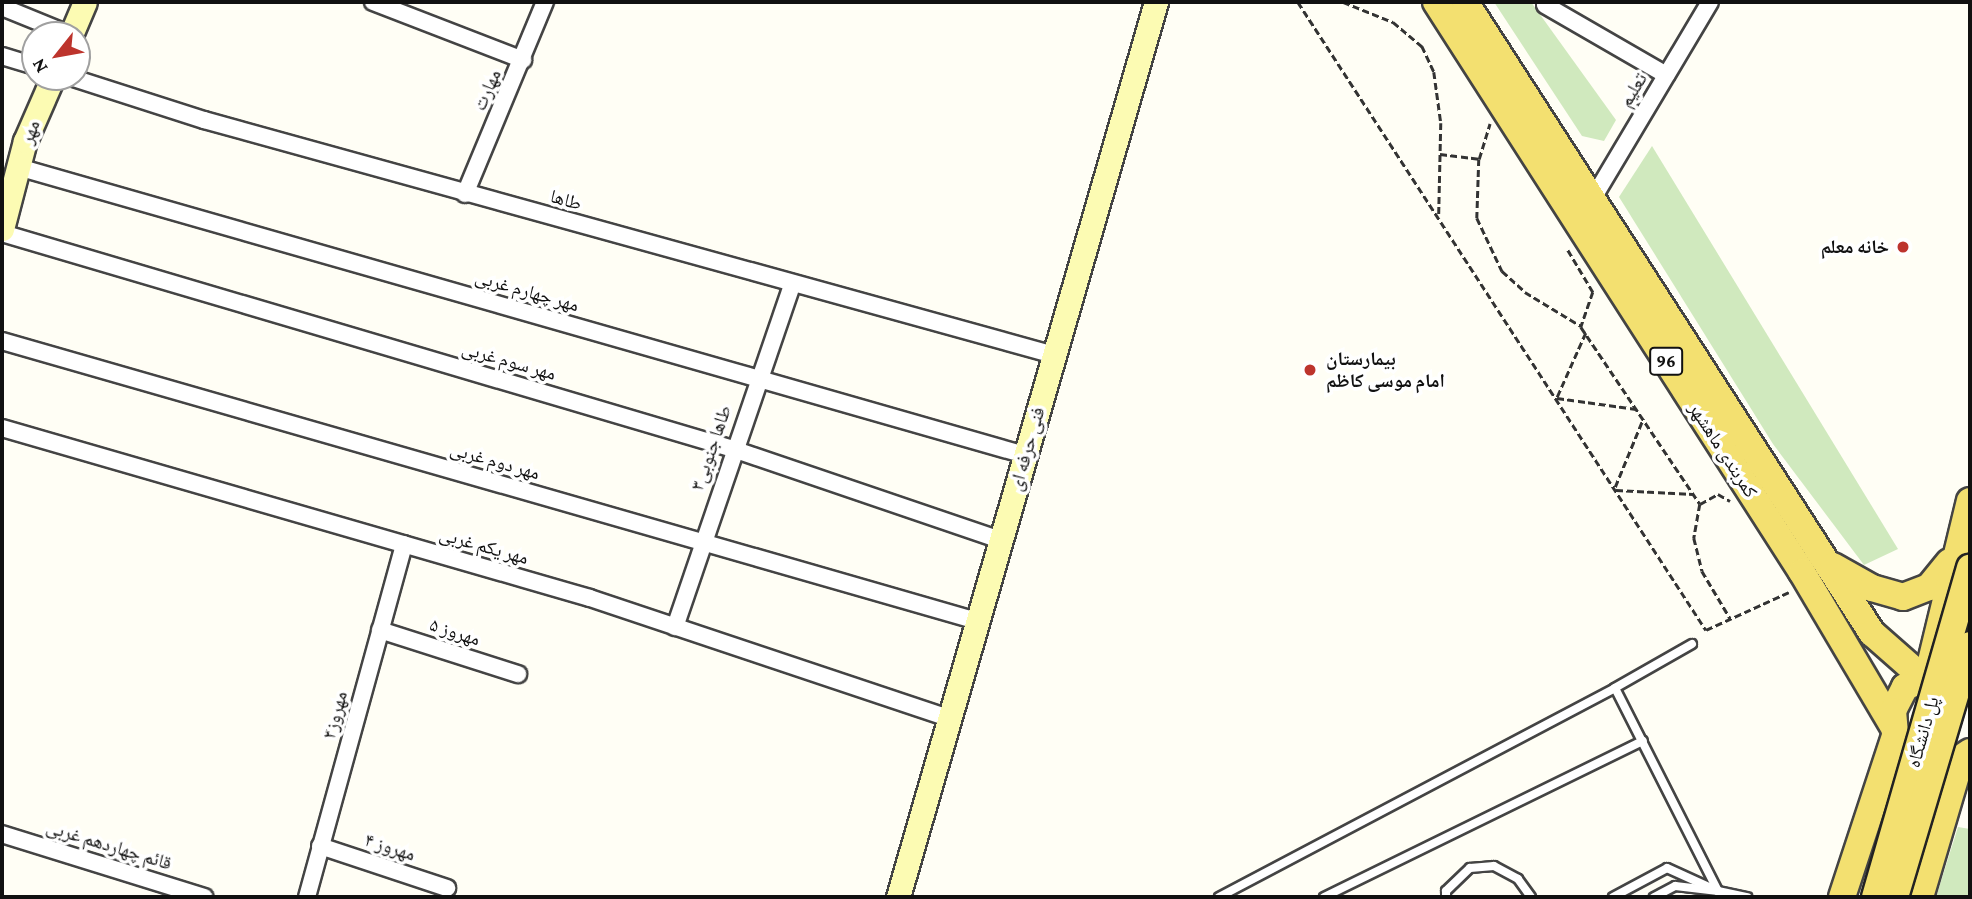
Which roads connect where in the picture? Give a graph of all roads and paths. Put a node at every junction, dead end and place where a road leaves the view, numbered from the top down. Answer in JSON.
{"nodes":[{"id":1,"x":85,"y":2,"type":"edge"},
{"id":2,"x":373,"y":2,"type":"edge"},
{"id":3,"x":545,"y":2,"type":"edge"},
{"id":4,"x":1156,"y":2,"type":"edge"},
{"id":5,"x":1298,"y":2,"type":"edge"},
{"id":6,"x":1343,"y":2,"type":"edge"},
{"id":7,"x":1436,"y":2,"type":"edge"},
{"id":8,"x":1465,"y":2,"type":"edge"},
{"id":9,"x":1710,"y":2,"type":"edge"},
{"id":10,"x":1545,"y":5,"type":"dead end"},
{"id":11,"x":2,"y":6,"type":"edge"},
{"id":12,"x":38,"y":21,"type":"edge"},
{"id":13,"x":77,"y":21,"type":"edge"},
{"id":14,"x":2,"y":56,"type":"edge"},
{"id":15,"x":523,"y":60,"type":"junction"},
{"id":16,"x":21,"y":62,"type":"edge"},
{"id":17,"x":1666,"y":75,"type":"junction"},
{"id":18,"x":91,"y":84,"type":"edge"},
{"id":19,"x":48,"y":91,"type":"edge"},
{"id":20,"x":1497,"y":130,"type":"dead end"},
{"id":21,"x":1440,"y":153,"type":"junction"},
{"id":22,"x":1479,"y":159,"type":"junction"},
{"id":23,"x":18,"y":167,"type":"junction"},
{"id":24,"x":465,"y":194,"type":"junction"},
{"id":25,"x":1592,"y":200,"type":"junction"},
{"id":26,"x":1439,"y":217,"type":"junction"},
{"id":27,"x":2,"y":231,"type":"edge"},
{"id":28,"x":1565,"y":244,"type":"dead end"},
{"id":29,"x":792,"y":285,"type":"junction"},
{"id":30,"x":1581,"y":327,"type":"junction"},
{"id":31,"x":1586,"y":332,"type":"junction"},
{"id":32,"x":2,"y":341,"type":"edge"},
{"id":33,"x":1054,"y":355,"type":"junction"},
{"id":34,"x":758,"y":378,"type":"junction"},
{"id":35,"x":1557,"y":398,"type":"junction"},
{"id":36,"x":1637,"y":409,"type":"junction"},
{"id":37,"x":1643,"y":419,"type":"junction"},
{"id":38,"x":2,"y":428,"type":"edge"},
{"id":39,"x":733,"y":449,"type":"junction"},
{"id":40,"x":1025,"y":455,"type":"junction"},
{"id":41,"x":1616,"y":489,"type":"junction"},
{"id":42,"x":1693,"y":494,"type":"junction"},
{"id":43,"x":1731,"y":501,"type":"dead end"},
{"id":44,"x":1970,"y":501,"type":"edge"},
{"id":45,"x":1700,"y":504,"type":"junction"},
{"id":46,"x":1000,"y":540,"type":"junction"},
{"id":47,"x":702,"y":542,"type":"junction"},
{"id":48,"x":404,"y":544,"type":"junction"},
{"id":49,"x":1962,"y":561,"type":"edge"},
{"id":50,"x":1832,"y":566,"type":"junction"},
{"id":51,"x":1783,"y":580,"type":"dead end"},
{"id":52,"x":1731,"y":619,"type":"junction"},
{"id":53,"x":977,"y":621,"type":"junction"},
{"id":54,"x":676,"y":626,"type":"junction"},
{"id":55,"x":1937,"y":628,"type":"junction"},
{"id":56,"x":380,"y":630,"type":"junction"},
{"id":57,"x":1692,"y":644,"type":"dead end"},
{"id":58,"x":1886,"y":644,"type":"junction"},
{"id":59,"x":1970,"y":645,"type":"edge"},
{"id":60,"x":1970,"y":659,"type":"edge"},
{"id":61,"x":1859,"y":666,"type":"junction"},
{"id":62,"x":518,"y":674,"type":"dead end"},
{"id":63,"x":1925,"y":676,"type":"junction"},
{"id":64,"x":1970,"y":687,"type":"edge"},
{"id":65,"x":1615,"y":688,"type":"junction"},
{"id":66,"x":949,"y":718,"type":"junction"},
{"id":67,"x":1894,"y":730,"type":"junction"},
{"id":68,"x":1643,"y":741,"type":"junction"},
{"id":69,"x":1967,"y":756,"type":"edge"},
{"id":70,"x":1866,"y":823,"type":"junction"},
{"id":71,"x":2,"y":834,"type":"edge"},
{"id":72,"x":320,"y":846,"type":"junction"},
{"id":73,"x":1934,"y":850,"type":"junction"},
{"id":74,"x":447,"y":888,"type":"dead end"},
{"id":75,"x":1717,"y":894,"type":"edge"},
{"id":76,"x":204,"y":897,"type":"edge"},
{"id":77,"x":307,"y":897,"type":"edge"},
{"id":78,"x":898,"y":897,"type":"edge"},
{"id":79,"x":1219,"y":897,"type":"edge"},
{"id":80,"x":1324,"y":897,"type":"edge"},
{"id":81,"x":1446,"y":897,"type":"edge"},
{"id":82,"x":1531,"y":897,"type":"edge"},
{"id":83,"x":1614,"y":897,"type":"edge"},
{"id":84,"x":1654,"y":897,"type":"edge"},
{"id":85,"x":1747,"y":897,"type":"edge"},
{"id":86,"x":1842,"y":897,"type":"edge"},
{"id":87,"x":1875,"y":897,"type":"edge"},
{"id":88,"x":1895,"y":897,"type":"edge"},
{"id":89,"x":1920,"y":897,"type":"edge"}],
"edges":[{"from":1,"to":13,"type":"street"},
{"from":2,"to":15,"type":"street"},
{"from":3,"to":15,"type":"street","name":"مهارت"},
{"from":4,"to":33,"type":"street","name":"فنی حرفه ای"},
{"from":5,"to":26,"type":"path"},
{"from":6,"to":21,"type":"path"},
{"from":7,"to":61,"type":"main road","name":"کمربندی ماهشهر","number":"96"},
{"from":8,"to":25,"type":"main road","name":"کمربندی ماهشهر","number":"96"},
{"from":9,"to":17,"type":"street","name":"تعلیم"},
{"from":10,"to":17,"type":"street"},
{"from":11,"to":12,"type":"street"},
{"from":14,"to":16,"type":"street"},
{"from":15,"to":24,"type":"street","name":"مهارت"},
{"from":17,"to":25,"type":"street","name":"تعلیم"},
{"from":18,"to":24,"type":"street","name":"طاها"},
{"from":19,"to":23,"type":"street","name":"مهر"},
{"from":20,"to":22,"type":"path"},
{"from":21,"to":22,"type":"path"},
{"from":21,"to":26,"type":"path"},
{"from":22,"to":30,"type":"path"},
{"from":23,"to":27,"type":"street","name":"مهر"},
{"from":23,"to":34,"type":"street","name":"مهر چهارم غربی"},
{"from":24,"to":29,"type":"street","name":"طاها"},
{"from":25,"to":50,"type":"main road","name":"کمربندی ماهشهر","number":"96"},
{"from":26,"to":35,"type":"path"},
{"from":27,"to":39,"type":"street","name":"مهر سوم غربی"},
{"from":28,"to":30,"type":"path"},
{"from":29,"to":33,"type":"street","name":"طاها"},
{"from":29,"to":34,"type":"street","name":"طاها جنوبی۳"},
{"from":30,"to":31,"type":"path"},
{"from":31,"to":35,"type":"path"},
{"from":31,"to":36,"type":"path"},
{"from":32,"to":47,"type":"street","name":"مهر دوم غربی"},
{"from":33,"to":40,"type":"street","name":"فنی حرفه ای"},
{"from":34,"to":39,"type":"street","name":"طاها جنوبی۳"},
{"from":34,"to":40,"type":"street","name":"مهر چهارم غربی"},
{"from":35,"to":36,"type":"path"},
{"from":35,"to":41,"type":"path"},
{"from":36,"to":37,"type":"path"},
{"from":37,"to":41,"type":"path"},
{"from":37,"to":42,"type":"path"},
{"from":38,"to":48,"type":"street","name":"مهر یکم غربی"},
{"from":39,"to":46,"type":"street","name":"مهر سوم غربی"},
{"from":39,"to":47,"type":"street","name":"طاها جنوبی۳"},
{"from":40,"to":46,"type":"street","name":"فنی حرفه ای"},
{"from":41,"to":42,"type":"path"},
{"from":41,"to":52,"type":"path"},
{"from":42,"to":45,"type":"path"},
{"from":43,"to":45,"type":"path"},
{"from":44,"to":49,"type":"main road"},
{"from":45,"to":52,"type":"path"},
{"from":46,"to":53,"type":"street","name":"فنی حرفه ای"},
{"from":47,"to":53,"type":"street","name":"مهر دوم غربی"},
{"from":47,"to":54,"type":"street","name":"طاها جنوبی۳"},
{"from":48,"to":54,"type":"street","name":"مهر یکم غربی"},
{"from":48,"to":56,"type":"street","name":"مهروز۳"},
{"from":49,"to":50,"type":"main road"},
{"from":49,"to":55,"type":"main road"},
{"from":49,"to":87,"type":"main road","name":"پل دانشگاه","bridge":true},
{"from":50,"to":58,"type":"main road","number":"96"},
{"from":51,"to":52,"type":"path"},
{"from":53,"to":66,"type":"street","name":"فنی حرفه ای"},
{"from":54,"to":66,"type":"street","name":"مهر یکم غربی"},
{"from":55,"to":60,"type":"street"},
{"from":55,"to":63,"type":"main road"},
{"from":56,"to":62,"type":"street","name":"مهروز ۵"},
{"from":56,"to":72,"type":"street","name":"مهروز۳"},
{"from":57,"to":65,"type":"lane"},
{"from":58,"to":61,"type":"main road"},
{"from":58,"to":63,"type":"main road","number":"96"},
{"from":59,"to":88,"type":"main road","name":"پل دانشگاه","bridge":true},
{"from":61,"to":67,"type":"main road","name":"کمربندی ماهشهر","number":"96"},
{"from":63,"to":64,"type":"main road","number":"96"},
{"from":63,"to":67,"type":"main road"},
{"from":65,"to":68,"type":"lane"},
{"from":65,"to":79,"type":"lane"},
{"from":66,"to":78,"type":"street","name":"فنی حرفه ای"},
{"from":67,"to":69,"type":"main road","number":"96"},
{"from":67,"to":70,"type":"main road"},
{"from":68,"to":75,"type":"lane"},
{"from":68,"to":80,"type":"lane"},
{"from":69,"to":73,"type":"main road","number":"96"},
{"from":70,"to":73,"type":"main road"},
{"from":70,"to":86,"type":"main road"},
{"from":71,"to":76,"type":"street","name":"قائم چهاردهم غربی"},
{"from":72,"to":74,"type":"street","name":"مهروز ۴"},
{"from":72,"to":77,"type":"street","name":"مهروز۳"},
{"from":73,"to":89,"type":"main road","number":"96"},
{"from":75,"to":83,"type":"lane"},
{"from":75,"to":84,"type":"lane"},
{"from":75,"to":85,"type":"lane"},
{"from":81,"to":82,"type":"lane"}]}
